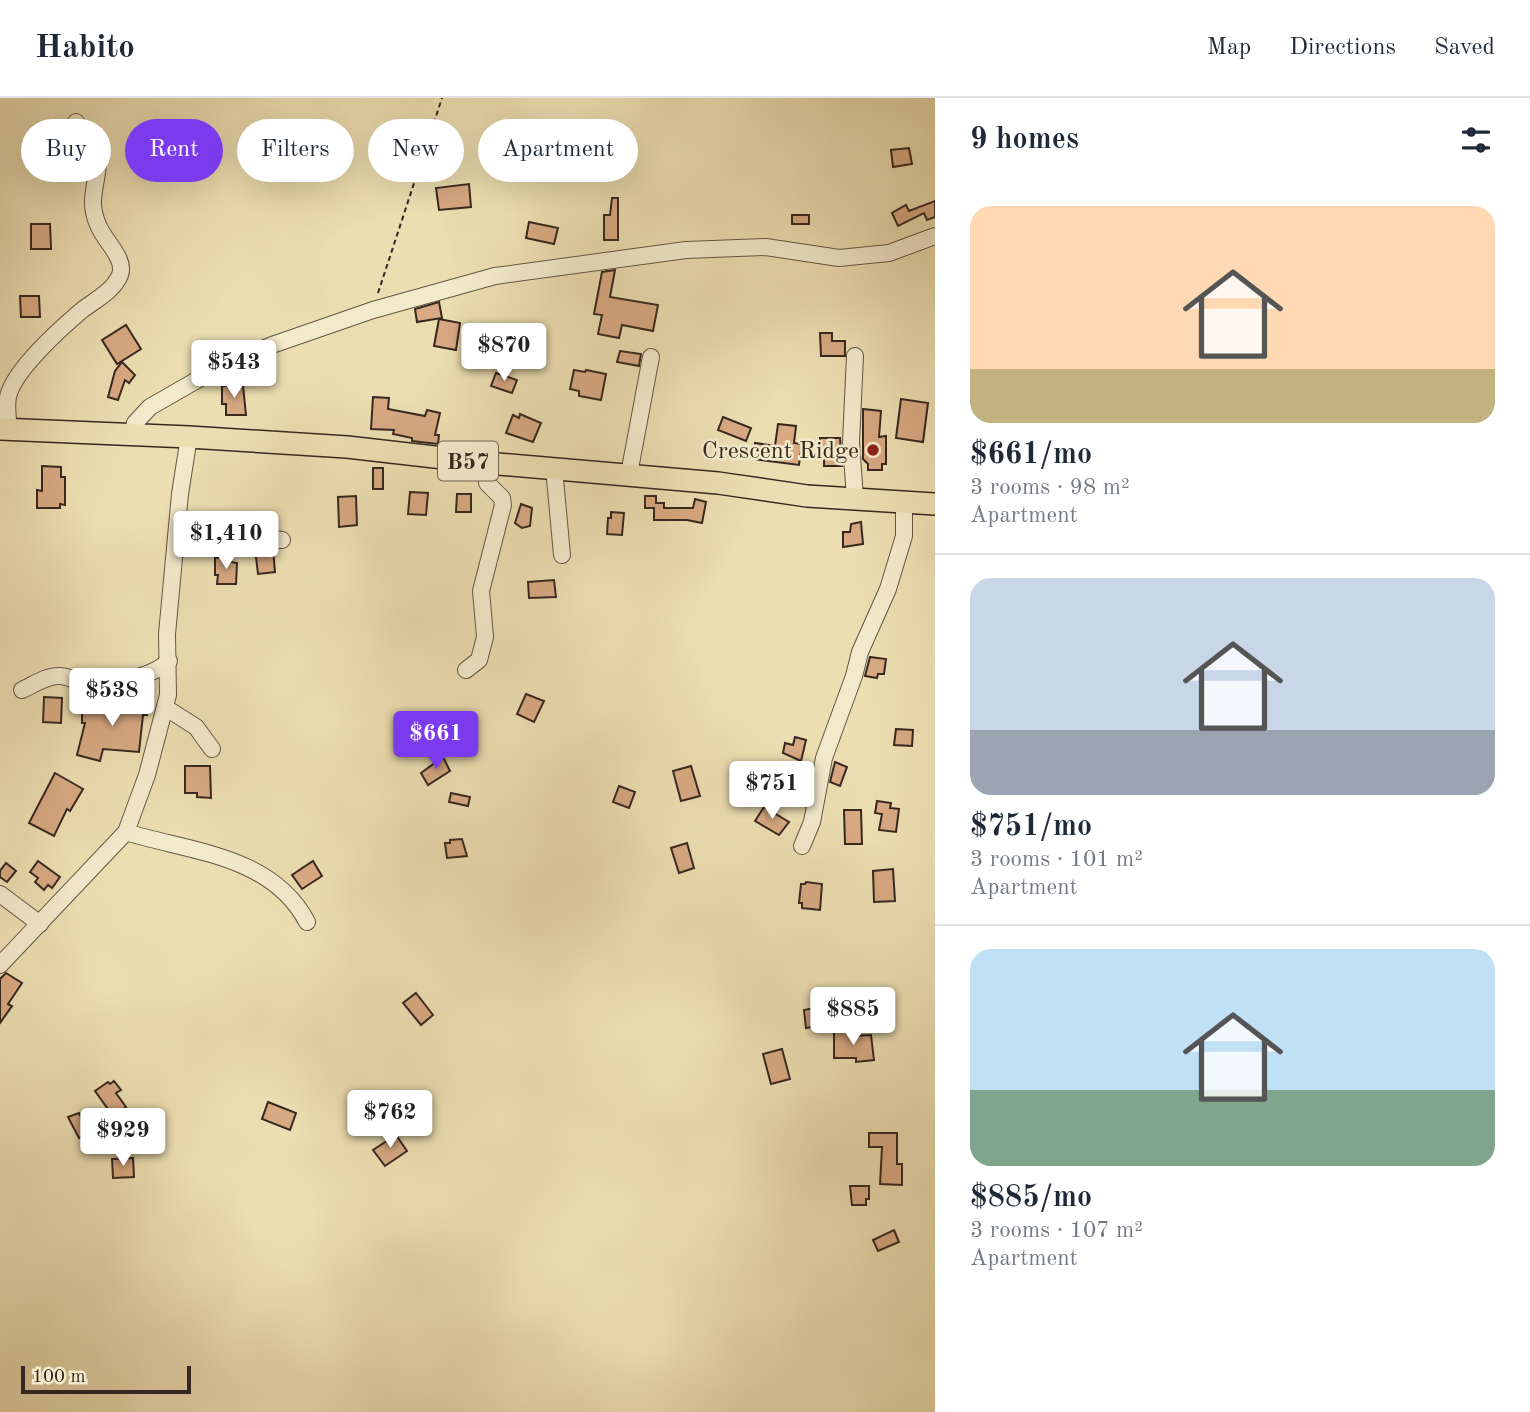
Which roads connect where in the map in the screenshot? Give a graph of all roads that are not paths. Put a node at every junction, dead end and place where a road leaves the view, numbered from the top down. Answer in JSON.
{"nodes":[{"id":1,"x":95,"y":182,"type":"edge"},
{"id":2,"x":935,"y":236,"type":"edge"},
{"id":3,"x":855,"y":356,"type":"dead end"},
{"id":4,"x":651,"y":357,"type":"dead end"},
{"id":5,"x":4,"y":429,"type":"edge"},
{"id":6,"x":132,"y":435,"type":"junction"},
{"id":7,"x":189,"y":437,"type":"junction"},
{"id":8,"x":487,"y":463,"type":"junction"},
{"id":9,"x":554,"y":468,"type":"junction"},
{"id":10,"x":629,"y":474,"type":"junction"},
{"id":11,"x":855,"y":498,"type":"junction"},
{"id":12,"x":904,"y":500,"type":"junction"},
{"id":13,"x":935,"y":504,"type":"edge"},
{"id":14,"x":178,"y":524,"type":"junction"},
{"id":15,"x":282,"y":540,"type":"dead end"},
{"id":16,"x":562,"y":555,"type":"dead end"},
{"id":17,"x":169,"y":661,"type":"junction"},
{"id":18,"x":466,"y":670,"type":"dead end"},
{"id":19,"x":22,"y":690,"type":"dead end"},
{"id":20,"x":166,"y":708,"type":"junction"},
{"id":21,"x":212,"y":749,"type":"dead end"},
{"id":22,"x":126,"y":832,"type":"junction"},
{"id":23,"x":802,"y":846,"type":"dead end"},
{"id":24,"x":0,"y":894,"type":"edge"},
{"id":25,"x":307,"y":922,"type":"dead end"},
{"id":26,"x":40,"y":924,"type":"junction"},
{"id":27,"x":0,"y":965,"type":"edge"}],
"edges":[{"from":1,"to":5,"type":"street"},
{"from":2,"to":6,"type":"street"},
{"from":3,"to":11,"type":"street"},
{"from":4,"to":10,"type":"street"},
{"from":5,"to":6,"type":"main road","number":"B57"},
{"from":6,"to":7,"type":"main road","number":"B57"},
{"from":7,"to":8,"type":"main road","number":"B57"},
{"from":7,"to":14,"type":"street"},
{"from":8,"to":9,"type":"main road","number":"B57"},
{"from":8,"to":18,"type":"street"},
{"from":9,"to":10,"type":"main road","number":"B57"},
{"from":9,"to":16,"type":"street"},
{"from":10,"to":11,"type":"main road","number":"B57"},
{"from":11,"to":12,"type":"main road","number":"B57"},
{"from":12,"to":13,"type":"main road","number":"B57"},
{"from":12,"to":23,"type":"street"},
{"from":14,"to":15,"type":"street"},
{"from":14,"to":17,"type":"street"},
{"from":17,"to":19,"type":"street"},
{"from":17,"to":20,"type":"street"},
{"from":20,"to":21,"type":"street"},
{"from":20,"to":22,"type":"street"},
{"from":22,"to":25,"type":"street"},
{"from":22,"to":26,"type":"street"},
{"from":24,"to":26,"type":"street"},
{"from":26,"to":27,"type":"street"}]}
